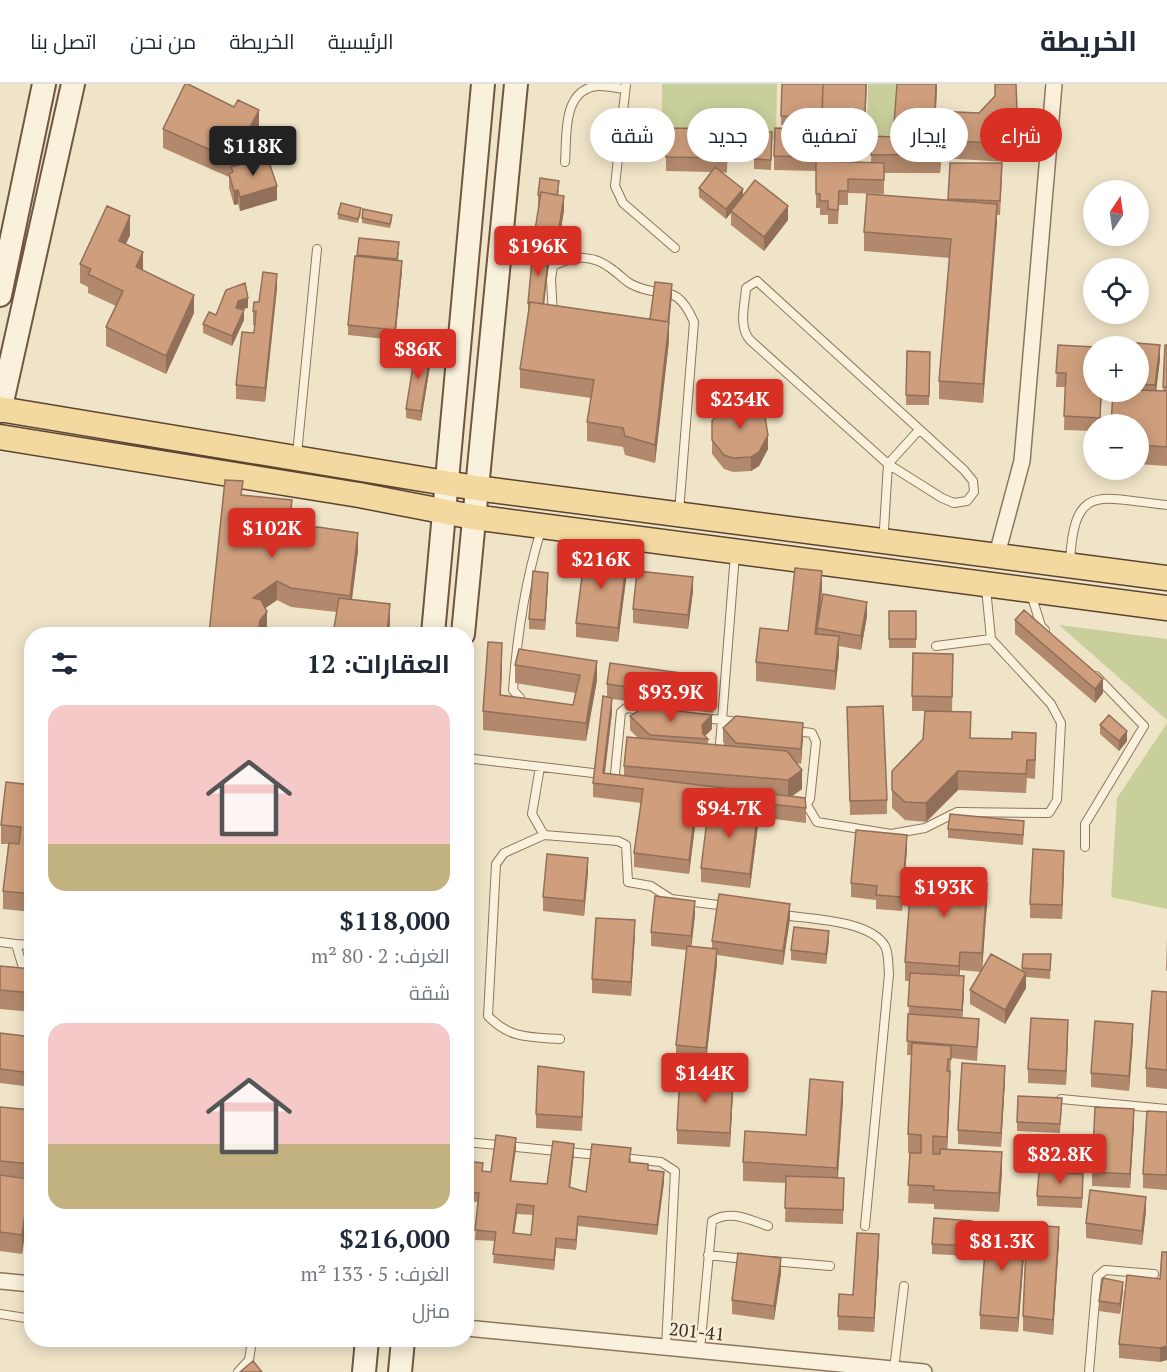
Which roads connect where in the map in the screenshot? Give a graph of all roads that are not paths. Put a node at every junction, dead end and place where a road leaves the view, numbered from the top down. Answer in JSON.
{"nodes":[{"id":1,"x":44,"y":84,"type":"edge"},
{"id":2,"x":73,"y":84,"type":"edge"},
{"id":3,"x":483,"y":84,"type":"edge"},
{"id":4,"x":516,"y":84,"type":"edge"},
{"id":5,"x":1054,"y":84,"type":"edge"},
{"id":6,"x":625,"y":86,"type":"edge"},
{"id":7,"x":565,"y":162,"type":"dead end"},
{"id":8,"x":675,"y":248,"type":"dead end"},
{"id":9,"x":317,"y":249,"type":"dead end"},
{"id":10,"x":0,"y":295,"type":"edge"},
{"id":11,"x":554,"y":316,"type":"edge"},
{"id":12,"x":8,"y":411,"type":"edge"},
{"id":13,"x":919,"y":430,"type":"junction"},
{"id":14,"x":10,"y":438,"type":"edge"},
{"id":15,"x":297,"y":458,"type":"junction"},
{"id":16,"x":888,"y":464,"type":"junction"},
{"id":17,"x":448,"y":483,"type":"junction"},
{"id":18,"x":476,"y":488,"type":"junction"},
{"id":19,"x":1167,"y":505,"type":"edge"},
{"id":20,"x":444,"y":513,"type":"junction"},
{"id":21,"x":679,"y":514,"type":"junction"},
{"id":22,"x":473,"y":517,"type":"junction"},
{"id":23,"x":543,"y":526,"type":"junction"},
{"id":24,"x":888,"y":542,"type":"junction"},
{"id":25,"x":936,"y":548,"type":"junction"},
{"id":26,"x":736,"y":551,"type":"junction"},
{"id":27,"x":996,"y":558,"type":"junction"},
{"id":28,"x":1070,"y":566,"type":"junction"},
{"id":29,"x":895,"y":573,"type":"junction"},
{"id":30,"x":937,"y":577,"type":"junction"},
{"id":31,"x":1167,"y":578,"type":"edge"},
{"id":32,"x":986,"y":584,"type":"junction"},
{"id":33,"x":1030,"y":590,"type":"junction"},
{"id":34,"x":1167,"y":608,"type":"edge"},
{"id":35,"x":434,"y":627,"type":"edge"},
{"id":36,"x":464,"y":627,"type":"edge"},
{"id":37,"x":1049,"y":634,"type":"edge"},
{"id":38,"x":991,"y":639,"type":"junction"},
{"id":39,"x":936,"y":646,"type":"dead end"},
{"id":40,"x":1089,"y":670,"type":"edge"},
{"id":41,"x":520,"y":698,"type":"edge"},
{"id":42,"x":658,"y":712,"type":"edge"},
{"id":43,"x":690,"y":716,"type":"edge"},
{"id":44,"x":722,"y":720,"type":"junction"},
{"id":45,"x":745,"y":723,"type":"edge"},
{"id":46,"x":789,"y":730,"type":"edge"},
{"id":47,"x":617,"y":750,"type":"junction"},
{"id":48,"x":628,"y":751,"type":"edge"},
{"id":49,"x":707,"y":758,"type":"edge"},
{"id":50,"x":474,"y":759,"type":"edge"},
{"id":51,"x":718,"y":759,"type":"junction"},
{"id":52,"x":730,"y":760,"type":"edge"},
{"id":53,"x":540,"y":767,"type":"junction"},
{"id":54,"x":801,"y":768,"type":"edge"},
{"id":55,"x":813,"y":769,"type":"junction"},
{"id":56,"x":593,"y":773,"type":"edge"},
{"id":57,"x":617,"y":788,"type":"edge"},
{"id":58,"x":807,"y":805,"type":"junction"},
{"id":59,"x":792,"y":806,"type":"edge"},
{"id":60,"x":544,"y":835,"type":"junction"},
{"id":61,"x":1085,"y":847,"type":"dead end"},
{"id":62,"x":735,"y":907,"type":"edge"},
{"id":63,"x":769,"y":912,"type":"edge"},
{"id":64,"x":0,"y":942,"type":"edge"},
{"id":65,"x":16,"y":944,"type":"junction"},
{"id":66,"x":24,"y":944,"type":"edge"},
{"id":67,"x":24,"y":971,"type":"edge"},
{"id":68,"x":560,"y":1039,"type":"dead end"},
{"id":69,"x":1061,"y":1099,"type":"edge"},
{"id":70,"x":1167,"y":1109,"type":"edge"},
{"id":71,"x":474,"y":1143,"type":"edge"},
{"id":72,"x":604,"y":1156,"type":"edge"},
{"id":73,"x":616,"y":1157,"type":"edge"},
{"id":74,"x":768,"y":1226,"type":"dead end"},
{"id":75,"x":865,"y":1226,"type":"dead end"},
{"id":76,"x":708,"y":1255,"type":"junction"},
{"id":77,"x":752,"y":1259,"type":"edge"},
{"id":78,"x":763,"y":1260,"type":"edge"},
{"id":79,"x":830,"y":1266,"type":"dead end"},
{"id":80,"x":1154,"y":1274,"type":"dead end"},
{"id":81,"x":0,"y":1281,"type":"edge"},
{"id":82,"x":24,"y":1283,"type":"edge"},
{"id":83,"x":904,"y":1286,"type":"dead end"},
{"id":84,"x":0,"y":1314,"type":"edge"},
{"id":85,"x":24,"y":1318,"type":"edge"},
{"id":86,"x":474,"y":1329,"type":"edge"},
{"id":87,"x":251,"y":1347,"type":"edge"},
{"id":88,"x":366,"y":1347,"type":"edge"},
{"id":89,"x":402,"y":1347,"type":"edge"},
{"id":90,"x":666,"y":1347,"type":"junction"},
{"id":91,"x":700,"y":1350,"type":"junction"},
{"id":92,"x":894,"y":1369,"type":"junction"},
{"id":93,"x":238,"y":1372,"type":"edge"},
{"id":94,"x":364,"y":1372,"type":"edge"},
{"id":95,"x":400,"y":1372,"type":"edge"},
{"id":96,"x":924,"y":1372,"type":"edge"},
{"id":97,"x":1089,"y":1372,"type":"edge"}],
"edges":[{"from":1,"to":10,"type":"main road"},
{"from":2,"to":12,"type":"main road"},
{"from":3,"to":17,"type":"main road"},
{"from":4,"to":18,"type":"main road"},
{"from":5,"to":27,"type":"street"},
{"from":6,"to":7,"type":"lane"},
{"from":6,"to":8,"type":"lane"},
{"from":9,"to":15,"type":"lane"},
{"from":11,"to":21,"type":"lane"},
{"from":12,"to":14,"type":"main road"},
{"from":12,"to":15,"type":"main road"},
{"from":13,"to":16,"type":"lane"},
{"from":13,"to":16,"type":"lane"},
{"from":13,"to":16,"type":"lane"},
{"from":14,"to":20,"type":"main road"},
{"from":15,"to":17,"type":"main road"},
{"from":16,"to":24,"type":"lane"},
{"from":17,"to":18,"type":"main road"},
{"from":17,"to":20,"type":"main road"},
{"from":18,"to":21,"type":"main road"},
{"from":18,"to":22,"type":"main road"},
{"from":19,"to":28,"type":"lane"},
{"from":20,"to":22,"type":"main road"},
{"from":20,"to":35,"type":"main road"},
{"from":21,"to":24,"type":"main road"},
{"from":22,"to":23,"type":"main road"},
{"from":22,"to":36,"type":"main road"},
{"from":23,"to":26,"type":"main road"},
{"from":23,"to":41,"type":"lane"},
{"from":24,"to":25,"type":"main road"},
{"from":24,"to":29,"type":"main road"},
{"from":25,"to":27,"type":"main road"},
{"from":25,"to":30,"type":"main road"},
{"from":26,"to":29,"type":"main road"},
{"from":26,"to":44,"type":"lane"},
{"from":27,"to":28,"type":"main road"},
{"from":28,"to":31,"type":"main road"},
{"from":29,"to":30,"type":"main road"},
{"from":30,"to":32,"type":"main road"},
{"from":32,"to":33,"type":"main road"},
{"from":32,"to":38,"type":"lane"},
{"from":33,"to":34,"type":"main road"},
{"from":33,"to":37,"type":"lane"},
{"from":38,"to":39,"type":"lane"},
{"from":38,"to":58,"type":"lane"},
{"from":40,"to":61,"type":"lane"},
{"from":42,"to":47,"type":"lane"},
{"from":43,"to":44,"type":"lane"},
{"from":44,"to":45,"type":"lane"},
{"from":44,"to":51,"type":"lane"},
{"from":46,"to":55,"type":"lane"},
{"from":47,"to":48,"type":"lane"},
{"from":47,"to":57,"type":"lane"},
{"from":49,"to":51,"type":"lane"},
{"from":50,"to":53,"type":"lane"},
{"from":51,"to":52,"type":"lane"},
{"from":53,"to":56,"type":"lane"},
{"from":53,"to":60,"type":"lane"},
{"from":54,"to":55,"type":"lane"},
{"from":55,"to":58,"type":"lane"},
{"from":58,"to":59,"type":"lane"},
{"from":60,"to":62,"type":"lane"},
{"from":60,"to":68,"type":"lane"},
{"from":63,"to":75,"type":"lane"},
{"from":64,"to":65,"type":"lane"},
{"from":65,"to":66,"type":"lane"},
{"from":65,"to":67,"type":"lane"},
{"from":69,"to":70,"type":"lane"},
{"from":71,"to":72,"type":"lane"},
{"from":73,"to":90,"type":"lane"},
{"from":74,"to":76,"type":"lane"},
{"from":76,"to":77,"type":"lane"},
{"from":76,"to":91,"type":"lane"},
{"from":78,"to":79,"type":"lane"},
{"from":80,"to":97,"type":"lane"},
{"from":81,"to":82,"type":"street"},
{"from":83,"to":92,"type":"lane"},
{"from":84,"to":85,"type":"lane"},
{"from":86,"to":90,"type":"street","name":"201-41"},
{"from":87,"to":93,"type":"lane"},
{"from":88,"to":94,"type":"main road"},
{"from":89,"to":95,"type":"main road"},
{"from":90,"to":91,"type":"street","name":"201-41"},
{"from":91,"to":92,"type":"street","name":"201-41"},
{"from":92,"to":96,"type":"street","name":"201-41"}]}
